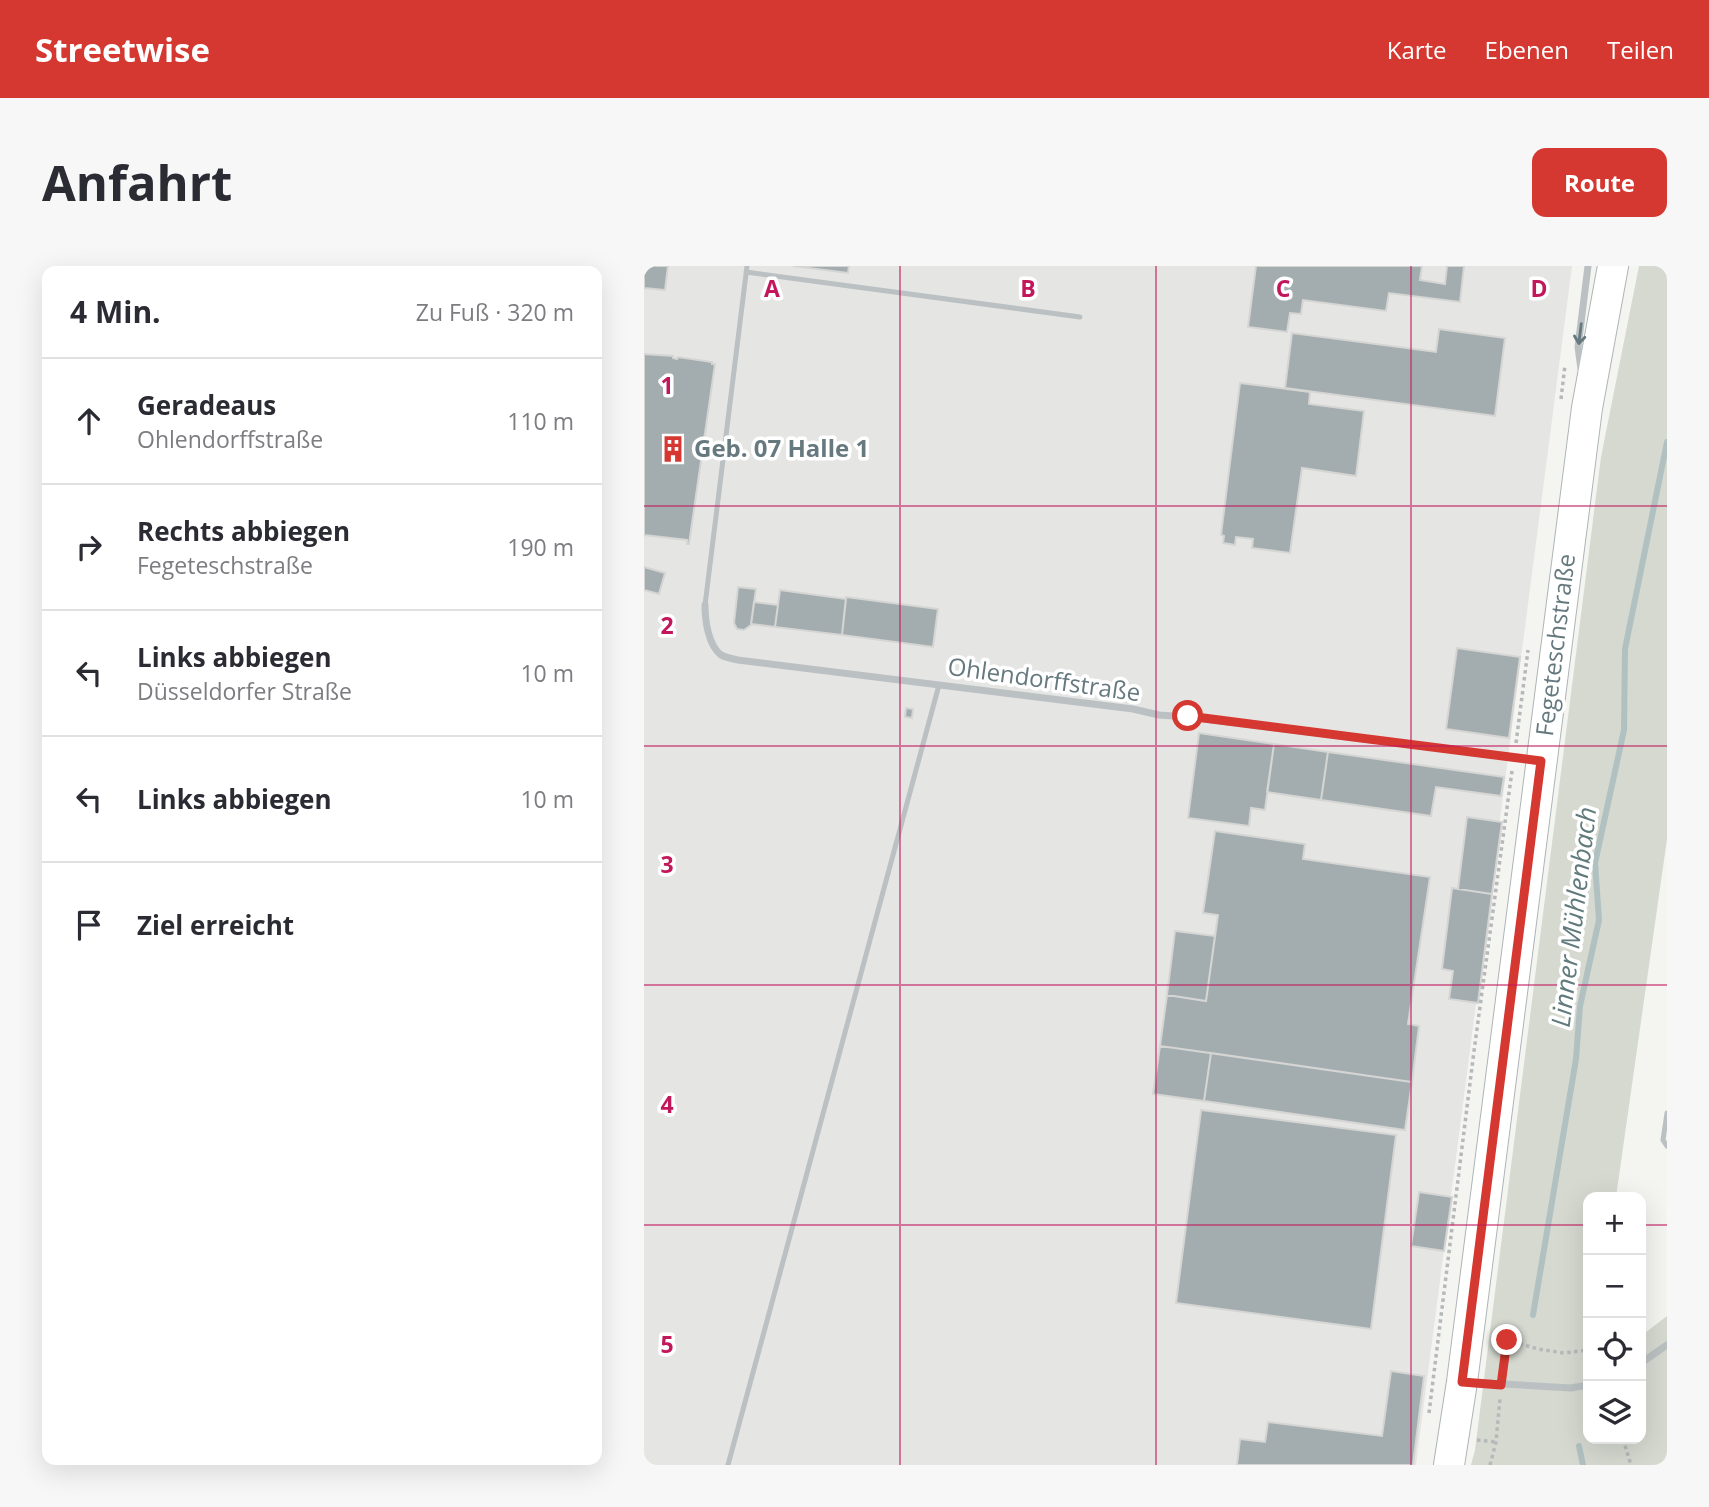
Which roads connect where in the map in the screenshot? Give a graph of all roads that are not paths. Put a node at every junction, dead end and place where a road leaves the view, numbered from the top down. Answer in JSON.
{"nodes":[{"id":1,"x":1588,"y":266,"type":"edge"},
{"id":2,"x":1613,"y":266,"type":"edge"},
{"id":3,"x":747,"y":269,"type":"edge"},
{"id":4,"x":1080,"y":317,"type":"dead end"},
{"id":5,"x":1574,"y":403,"type":"junction"},
{"id":6,"x":705,"y":605,"type":"joint"},
{"id":7,"x":939,"y":685,"type":"junction"},
{"id":8,"x":1528,"y":759,"type":"junction"},
{"id":9,"x":1667,"y":1113,"type":"edge"},
{"id":10,"x":1667,"y":1146,"type":"edge"},
{"id":11,"x":1667,"y":1345,"type":"edge"},
{"id":12,"x":1646,"y":1360,"type":"edge"},
{"id":13,"x":1462,"y":1382,"type":"junction"},
{"id":14,"x":1583,"y":1386,"type":"edge"},
{"id":15,"x":728,"y":1465,"type":"edge"},
{"id":16,"x":1449,"y":1465,"type":"edge"}],
"edges":[{"from":1,"to":5,"type":"street","name":"Fegeteschstraße","one_way":true},
{"from":2,"to":5,"type":"main road","name":"Fegeteschstraße"},
{"from":3,"to":4,"type":"lane"},
{"from":3,"to":6,"type":"lane"},
{"from":5,"to":8,"type":"main road","name":"Fegeteschstraße"},
{"from":6,"to":7,"type":"street","name":"Ohlendorffstraße"},
{"from":7,"to":8,"type":"street","name":"Ohlendorffstraße"},
{"from":7,"to":15,"type":"lane"},
{"from":8,"to":13,"type":"main road","name":"Fegeteschstraße"},
{"from":9,"to":10,"type":"lane"},
{"from":11,"to":12,"type":"street"},
{"from":13,"to":14,"type":"street"},
{"from":13,"to":16,"type":"main road","name":"Fegeteschstraße"}]}
